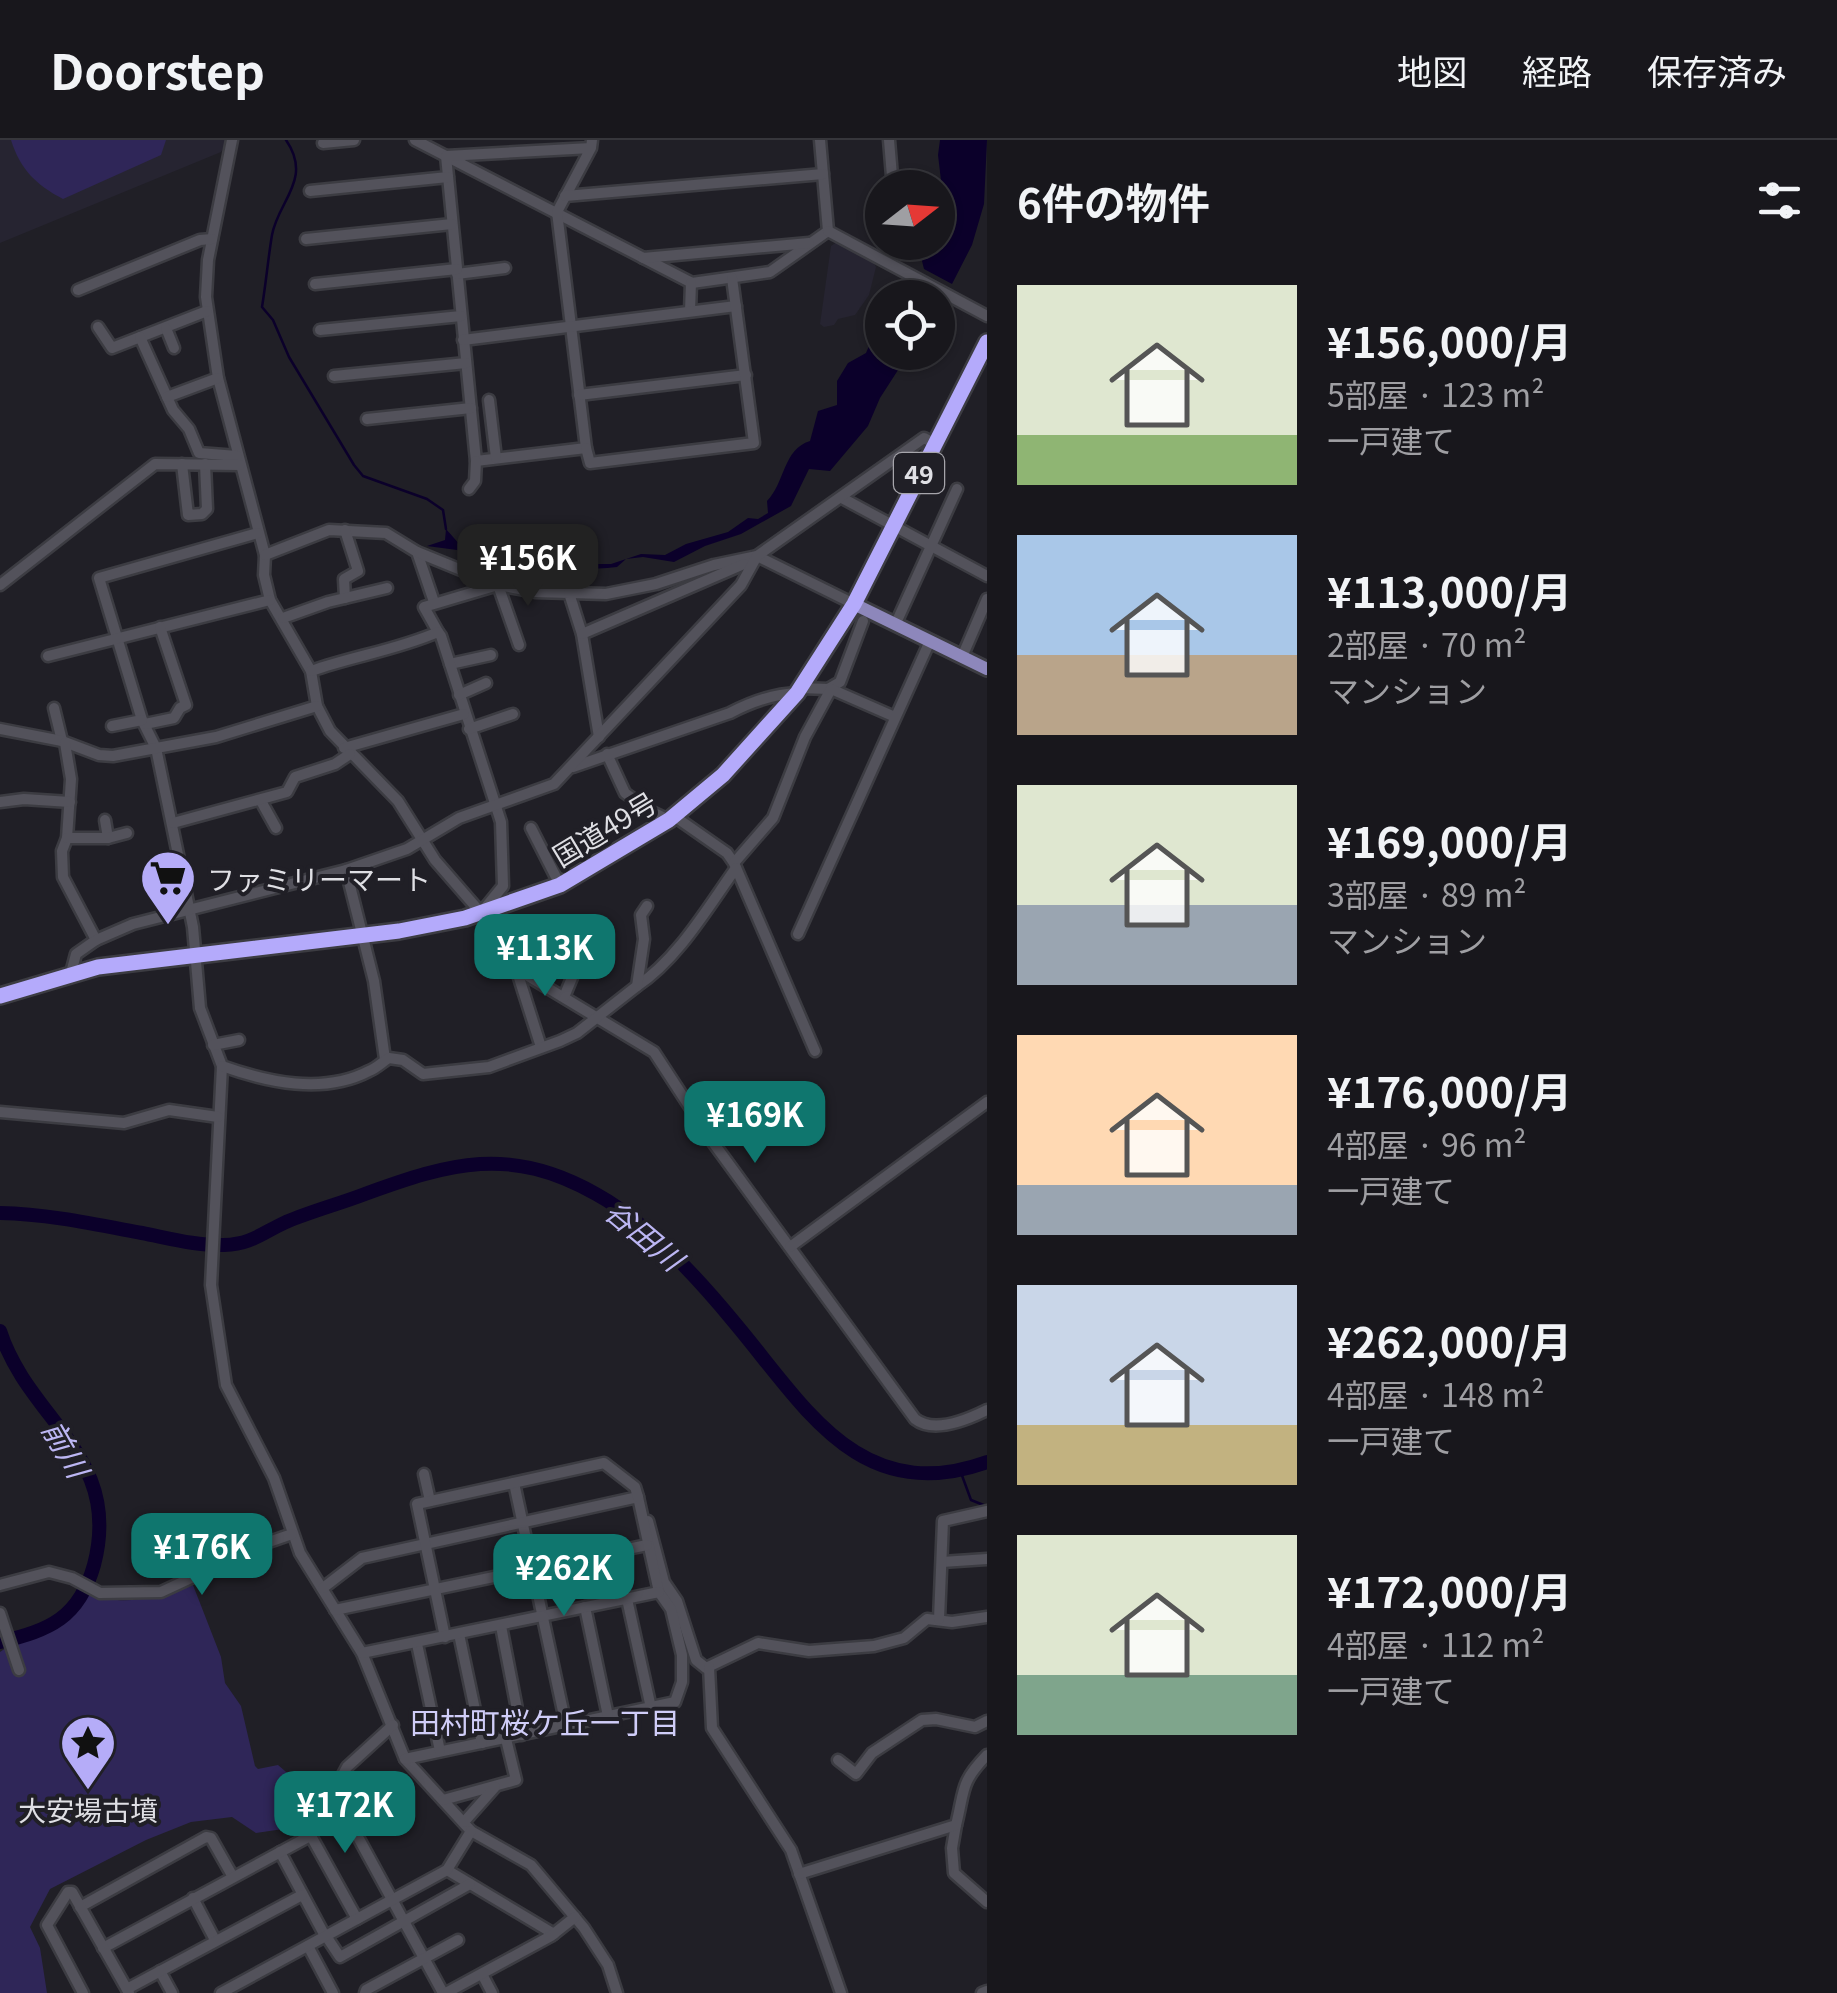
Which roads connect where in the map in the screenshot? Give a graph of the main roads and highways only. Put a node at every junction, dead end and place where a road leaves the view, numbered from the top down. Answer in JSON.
{"nodes":[{"id":1,"x":987,"y":342,"type":"edge"},
{"id":2,"x":854,"y":604,"type":"junction"},
{"id":3,"x":987,"y":670,"type":"edge"},
{"id":4,"x":0,"y":996,"type":"edge"}],
"edges":[{"from":1,"to":2,"type":"highway","name":"国道49号","number":"49"},
{"from":2,"to":3,"type":"main road"},
{"from":2,"to":4,"type":"highway","name":"国道49号","number":"49"}]}
